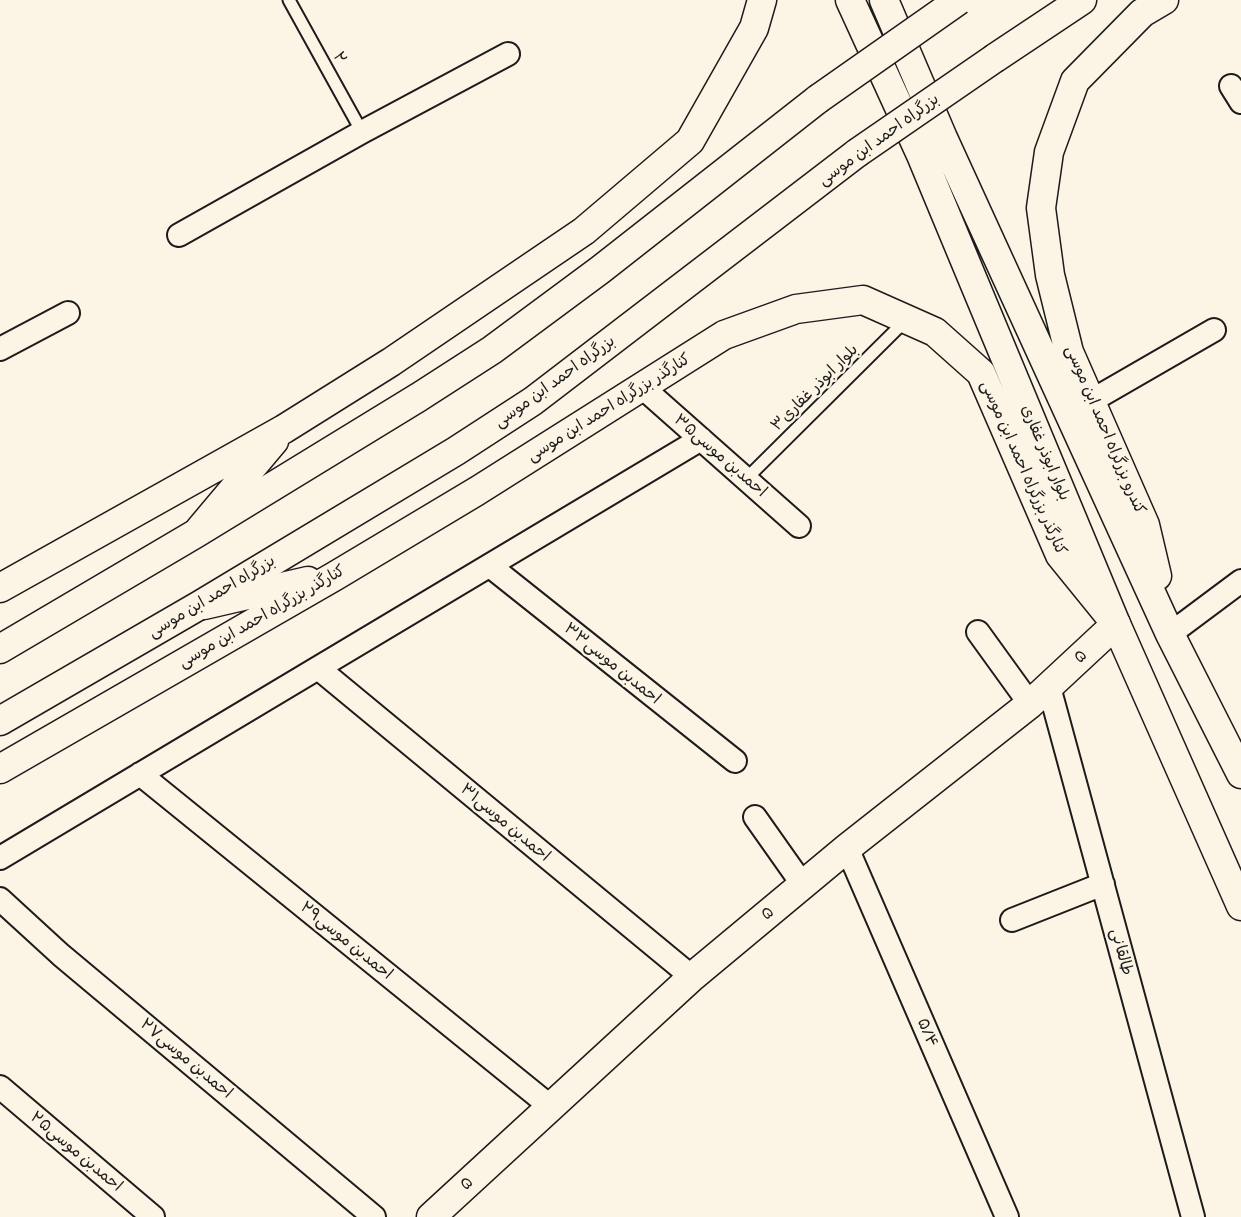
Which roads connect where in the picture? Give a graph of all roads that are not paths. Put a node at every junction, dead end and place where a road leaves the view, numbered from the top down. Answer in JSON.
{"nodes":[{"id":1,"x":289,"y":0,"type":"edge"},
{"id":2,"x":762,"y":0,"type":"edge"},
{"id":3,"x":850,"y":0,"type":"edge"},
{"id":4,"x":884,"y":0,"type":"edge"},
{"id":5,"x":960,"y":0,"type":"edge"},
{"id":6,"x":1082,"y":0,"type":"edge"},
{"id":7,"x":1164,"y":0,"type":"edge"},
{"id":8,"x":508,"y":54,"type":"dead end"},
{"id":9,"x":362,"y":132,"type":"junction"},
{"id":10,"x":179,"y":235,"type":"dead end"},
{"id":11,"x":68,"y":313,"type":"dead end"},
{"id":12,"x":907,"y":320,"type":"junction"},
{"id":13,"x":1214,"y":330,"type":"dead end"},
{"id":14,"x":0,"y":349,"type":"edge"},
{"id":15,"x":642,"y":387,"type":"junction"},
{"id":16,"x":1091,"y":401,"type":"junction"},
{"id":17,"x":284,"y":428,"type":"junction"},
{"id":18,"x":701,"y":440,"type":"junction"},
{"id":19,"x":746,"y":479,"type":"junction"},
{"id":20,"x":799,"y":526,"type":"dead end"},
{"id":21,"x":195,"y":534,"type":"junction"},
{"id":22,"x":490,"y":566,"type":"junction"},
{"id":23,"x":335,"y":576,"type":"junction"},
{"id":24,"x":1241,"y":581,"type":"edge"},
{"id":25,"x":0,"y":588,"type":"edge"},
{"id":26,"x":200,"y":605,"type":"junction"},
{"id":27,"x":1116,"y":624,"type":"junction"},
{"id":28,"x":978,"y":632,"type":"dead end"},
{"id":29,"x":1170,"y":634,"type":"junction"},
{"id":30,"x":0,"y":649,"type":"edge"},
{"id":31,"x":318,"y":668,"type":"junction"},
{"id":32,"x":1039,"y":696,"type":"junction"},
{"id":33,"x":0,"y":721,"type":"edge"},
{"id":34,"x":735,"y":761,"type":"dead end"},
{"id":35,"x":0,"y":768,"type":"edge"},
{"id":36,"x":140,"y":774,"type":"junction"},
{"id":37,"x":1241,"y":774,"type":"edge"},
{"id":38,"x":755,"y":816,"type":"dead end"},
{"id":39,"x":847,"y":848,"type":"junction"},
{"id":40,"x":0,"y":858,"type":"edge"},
{"id":41,"x":1103,"y":884,"type":"junction"},
{"id":42,"x":803,"y":885,"type":"junction"},
{"id":43,"x":0,"y":898,"type":"edge"},
{"id":44,"x":1241,"y":906,"type":"edge"},
{"id":45,"x":1012,"y":920,"type":"dead end"},
{"id":46,"x":692,"y":978,"type":"junction"},
{"id":47,"x":0,"y":1087,"type":"edge"},
{"id":48,"x":551,"y":1107,"type":"junction"},
{"id":49,"x":442,"y":1213,"type":"edge"},
{"id":50,"x":153,"y":1217,"type":"edge"},
{"id":51,"x":374,"y":1217,"type":"edge"},
{"id":52,"x":1007,"y":1217,"type":"edge"},
{"id":53,"x":1193,"y":1217,"type":"edge"}],
"edges":[{"from":1,"to":9,"type":"lane","name":"۲"},
{"from":2,"to":17,"type":"main road"},
{"from":3,"to":27,"type":"main road","name":"بلوار ابوذر غفاری"},
{"from":4,"to":29,"type":"main road"},
{"from":5,"to":21,"type":"main road","bridge":true},
{"from":6,"to":26,"type":"main road","name":"بزرگراه احمد ابن موسی","bridge":true},
{"from":7,"to":16,"type":"main road","name":"کندرو بزرگراه احمد ابن موسی"},
{"from":8,"to":9,"type":"street"},
{"from":9,"to":10,"type":"street"},
{"from":11,"to":14,"type":"street"},
{"from":12,"to":15,"type":"main road","name":"کنارگذر بزرگراه احمد ابن موسی"},
{"from":12,"to":19,"type":"lane","name":"بلوار ابوذر غفاری۳"},
{"from":12,"to":27,"type":"main road","name":"کنارگذر بزرگراه احمد ابن موسی"},
{"from":13,"to":16,"type":"street"},
{"from":15,"to":18,"type":"street","name":"۳۵احمدبن موسی"},
{"from":15,"to":23,"type":"main road","name":"کنارگذر بزرگراه احمد ابن موسی"},
{"from":16,"to":29,"type":"main road","name":"کندرو بزرگراه احمد ابن موسی"},
{"from":17,"to":21,"type":"main road"},
{"from":17,"to":25,"type":"main road"},
{"from":18,"to":19,"type":"street","name":"۳۵احمدبن موسی"},
{"from":18,"to":22,"type":"street"},
{"from":19,"to":20,"type":"street","name":"۳۵احمدبن موسی"},
{"from":21,"to":30,"type":"main road"},
{"from":22,"to":31,"type":"street"},
{"from":22,"to":34,"type":"street","name":"۳۳احمدبن موسی"},
{"from":23,"to":26,"type":"main road"},
{"from":23,"to":35,"type":"main road","name":"کنارگذر بزرگراه احمد ابن موسی"},
{"from":24,"to":29,"type":"street"},
{"from":26,"to":33,"type":"main road","name":"بزرگراه احمد ابن موسی"},
{"from":27,"to":32,"type":"main road","name":"۵"},
{"from":27,"to":44,"type":"main road","name":"بلوار ابوذر غفاری"},
{"from":28,"to":32,"type":"street"},
{"from":29,"to":37,"type":"main road"},
{"from":31,"to":36,"type":"street"},
{"from":31,"to":46,"type":"street","name":"۳۱احمدبن موسی"},
{"from":32,"to":39,"type":"main road","name":"۵"},
{"from":32,"to":41,"type":"street","name":"طالقانی"},
{"from":36,"to":40,"type":"street"},
{"from":36,"to":48,"type":"street","name":"۲۹احمدبن موسی"},
{"from":38,"to":42,"type":"street"},
{"from":39,"to":42,"type":"main road","name":"۵"},
{"from":39,"to":52,"type":"street","name":"۵/۴"},
{"from":41,"to":45,"type":"street"},
{"from":41,"to":53,"type":"street","name":"طالقانی"},
{"from":42,"to":46,"type":"main road","name":"۵"},
{"from":43,"to":51,"type":"street","name":"۲۷احمدبن موسی"},
{"from":46,"to":48,"type":"main road","name":"۵"},
{"from":47,"to":50,"type":"street","name":"۲۵احمدبن موسی"},
{"from":48,"to":49,"type":"main road","name":"۵"}]}
